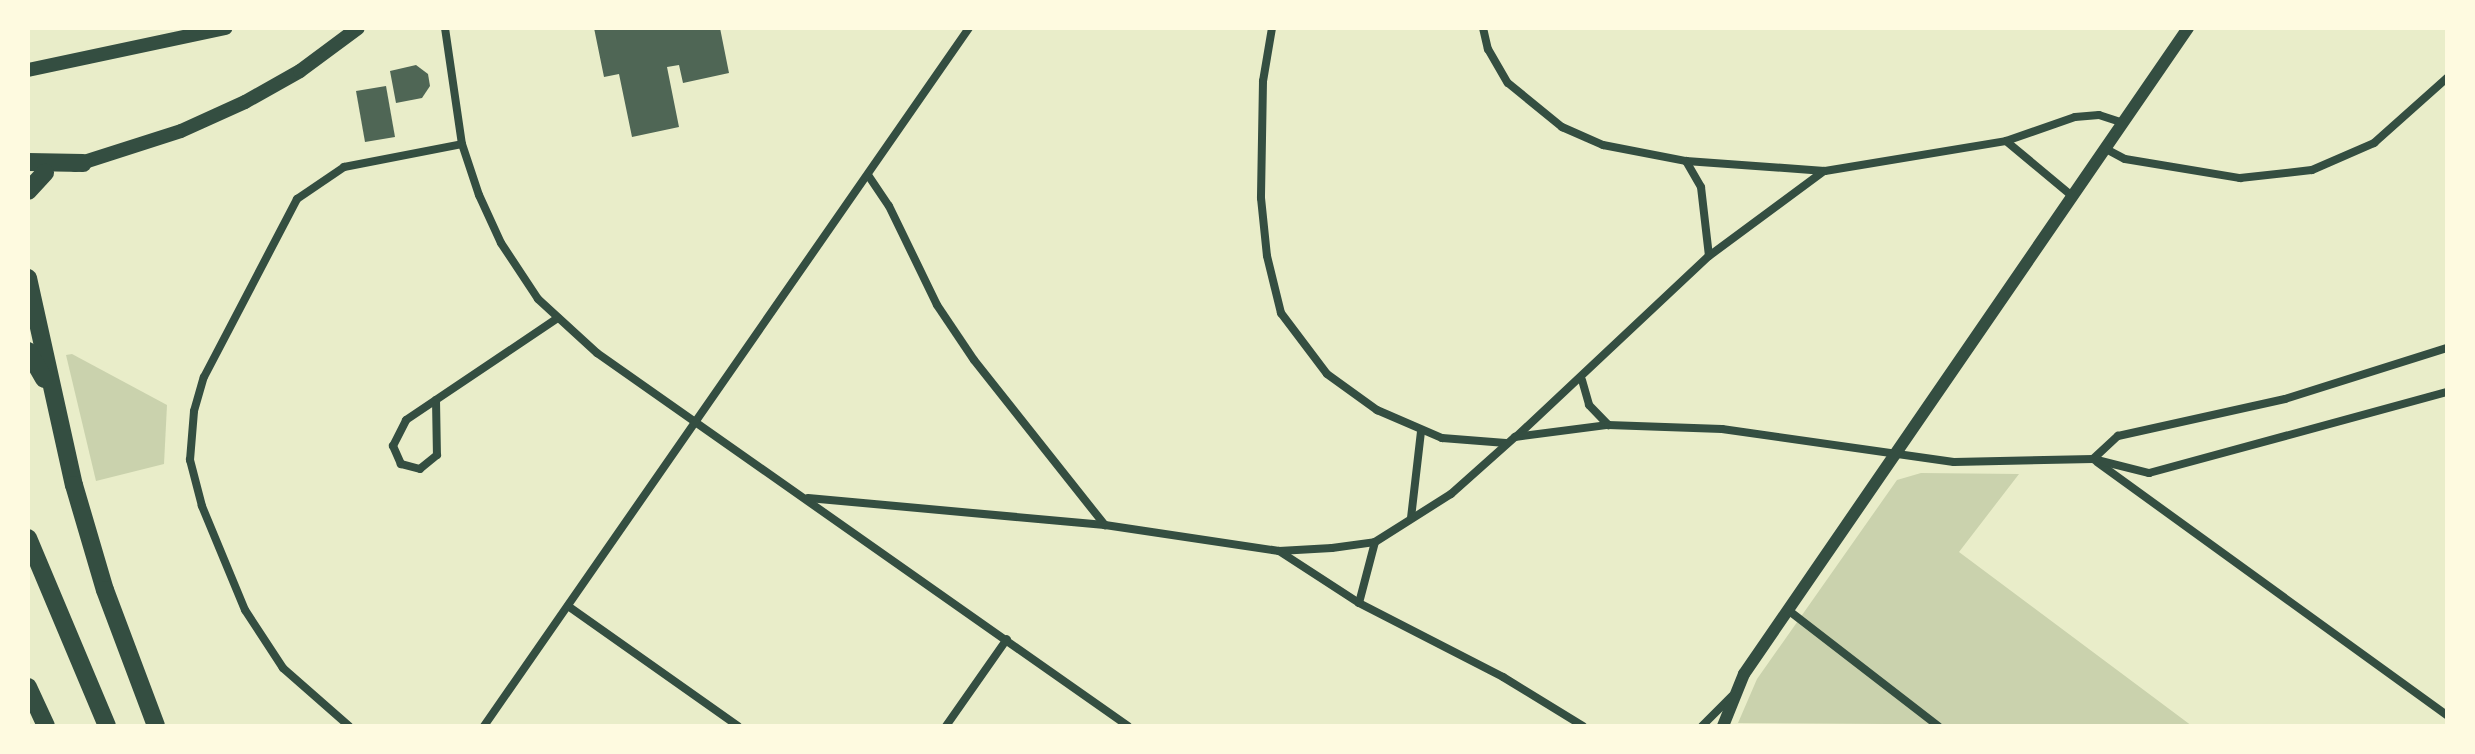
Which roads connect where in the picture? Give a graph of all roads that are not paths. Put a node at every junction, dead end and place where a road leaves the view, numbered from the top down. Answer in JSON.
{"nodes":[{"id":1,"x":226,"y":28,"type":"edge"},
{"id":2,"x":358,"y":28,"type":"edge"},
{"id":3,"x":445,"y":28,"type":"edge"},
{"id":4,"x":969,"y":28,"type":"edge"},
{"id":5,"x":1272,"y":28,"type":"edge"},
{"id":6,"x":1483,"y":28,"type":"edge"},
{"id":7,"x":2188,"y":28,"type":"edge"},
{"id":8,"x":28,"y":70,"type":"edge"},
{"id":9,"x":2447,"y":78,"type":"edge"},
{"id":10,"x":2123,"y":123,"type":"junction"},
{"id":11,"x":2006,"y":141,"type":"junction"},
{"id":12,"x":462,"y":144,"type":"junction"},
{"id":13,"x":2106,"y":149,"type":"junction"},
{"id":14,"x":1686,"y":161,"type":"junction"},
{"id":15,"x":28,"y":162,"type":"edge"},
{"id":16,"x":83,"y":163,"type":"junction"},
{"id":17,"x":1825,"y":171,"type":"junction"},
{"id":18,"x":36,"y":174,"type":"edge"},
{"id":19,"x":868,"y":175,"type":"junction"},
{"id":20,"x":28,"y":191,"type":"edge"},
{"id":21,"x":2072,"y":196,"type":"junction"},
{"id":22,"x":1709,"y":256,"type":"junction"},
{"id":23,"x":28,"y":278,"type":"edge"},
{"id":24,"x":558,"y":318,"type":"junction"},
{"id":25,"x":2447,"y":348,"type":"edge"},
{"id":26,"x":28,"y":351,"type":"edge"},
{"id":27,"x":1582,"y":380,"type":"junction"},
{"id":28,"x":2447,"y":392,"type":"edge"},
{"id":29,"x":53,"y":396,"type":"junction"},
{"id":30,"x":436,"y":400,"type":"junction"},
{"id":31,"x":698,"y":420,"type":"junction"},
{"id":32,"x":1608,"y":425,"type":"junction"},
{"id":33,"x":1421,"y":432,"type":"junction"},
{"id":34,"x":1515,"y":437,"type":"junction"},
{"id":35,"x":1506,"y":443,"type":"junction"},
{"id":36,"x":1894,"y":455,"type":"junction"},
{"id":37,"x":2093,"y":459,"type":"junction"},
{"id":38,"x":808,"y":498,"type":"junction"},
{"id":39,"x":1411,"y":518,"type":"junction"},
{"id":40,"x":1105,"y":525,"type":"junction"},
{"id":41,"x":28,"y":538,"type":"edge"},
{"id":42,"x":1375,"y":542,"type":"junction"},
{"id":43,"x":1279,"y":551,"type":"junction"},
{"id":44,"x":1359,"y":603,"type":"junction"},
{"id":45,"x":568,"y":606,"type":"junction"},
{"id":46,"x":1788,"y":610,"type":"junction"},
{"id":47,"x":1007,"y":639,"type":"junction"},
{"id":48,"x":28,"y":687,"type":"edge"},
{"id":49,"x":1732,"y":695,"type":"junction"},
{"id":50,"x":2447,"y":715,"type":"edge"},
{"id":51,"x":46,"y":726,"type":"edge"},
{"id":52,"x":107,"y":726,"type":"edge"},
{"id":53,"x":156,"y":726,"type":"edge"},
{"id":54,"x":349,"y":726,"type":"edge"},
{"id":55,"x":484,"y":726,"type":"edge"},
{"id":56,"x":738,"y":726,"type":"edge"},
{"id":57,"x":946,"y":726,"type":"edge"},
{"id":58,"x":1128,"y":726,"type":"edge"},
{"id":59,"x":1583,"y":726,"type":"edge"},
{"id":60,"x":1702,"y":726,"type":"edge"},
{"id":61,"x":1723,"y":726,"type":"edge"},
{"id":62,"x":1938,"y":726,"type":"edge"}],
"edges":[{"from":1,"to":8,"type":"main road"},
{"from":2,"to":16,"type":"main road"},
{"from":3,"to":12,"type":"street"},
{"from":4,"to":19,"type":"street"},
{"from":5,"to":33,"type":"street"},
{"from":6,"to":14,"type":"street"},
{"from":7,"to":10,"type":"street"},
{"from":9,"to":13,"type":"street"},
{"from":10,"to":11,"type":"street"},
{"from":10,"to":13,"type":"street"},
{"from":11,"to":17,"type":"street"},
{"from":11,"to":21,"type":"street"},
{"from":12,"to":24,"type":"street"},
{"from":12,"to":54,"type":"street"},
{"from":13,"to":21,"type":"street"},
{"from":14,"to":17,"type":"street"},
{"from":14,"to":22,"type":"street"},
{"from":15,"to":16,"type":"highway"},
{"from":16,"to":18,"type":"main road"},
{"from":17,"to":22,"type":"street"},
{"from":18,"to":20,"type":"highway"},
{"from":19,"to":31,"type":"street"},
{"from":19,"to":40,"type":"street"},
{"from":21,"to":36,"type":"street"},
{"from":22,"to":27,"type":"street"},
{"from":23,"to":29,"type":"highway"},
{"from":24,"to":30,"type":"street"},
{"from":24,"to":31,"type":"street"},
{"from":25,"to":37,"type":"street"},
{"from":26,"to":29,"type":"highway"},
{"from":27,"to":32,"type":"street"},
{"from":27,"to":34,"type":"street"},
{"from":28,"to":37,"type":"street"},
{"from":29,"to":53,"type":"highway"},
{"from":30,"to":30,"type":"street"},
{"from":31,"to":38,"type":"street"},
{"from":31,"to":45,"type":"street"},
{"from":32,"to":34,"type":"street"},
{"from":32,"to":36,"type":"street"},
{"from":33,"to":35,"type":"street"},
{"from":33,"to":39,"type":"street"},
{"from":34,"to":35,"type":"street"},
{"from":35,"to":39,"type":"street"},
{"from":36,"to":37,"type":"street"},
{"from":36,"to":46,"type":"street"},
{"from":37,"to":50,"type":"street"},
{"from":38,"to":40,"type":"street"},
{"from":38,"to":47,"type":"street"},
{"from":39,"to":42,"type":"street"},
{"from":40,"to":43,"type":"street"},
{"from":41,"to":52,"type":"highway"},
{"from":42,"to":43,"type":"street"},
{"from":42,"to":44,"type":"street"},
{"from":43,"to":44,"type":"street"},
{"from":44,"to":59,"type":"street"},
{"from":45,"to":55,"type":"street"},
{"from":45,"to":56,"type":"street"},
{"from":46,"to":49,"type":"street"},
{"from":46,"to":62,"type":"street"},
{"from":47,"to":57,"type":"street"},
{"from":47,"to":58,"type":"street"},
{"from":48,"to":51,"type":"highway"},
{"from":49,"to":60,"type":"street"},
{"from":49,"to":61,"type":"street"}]}
